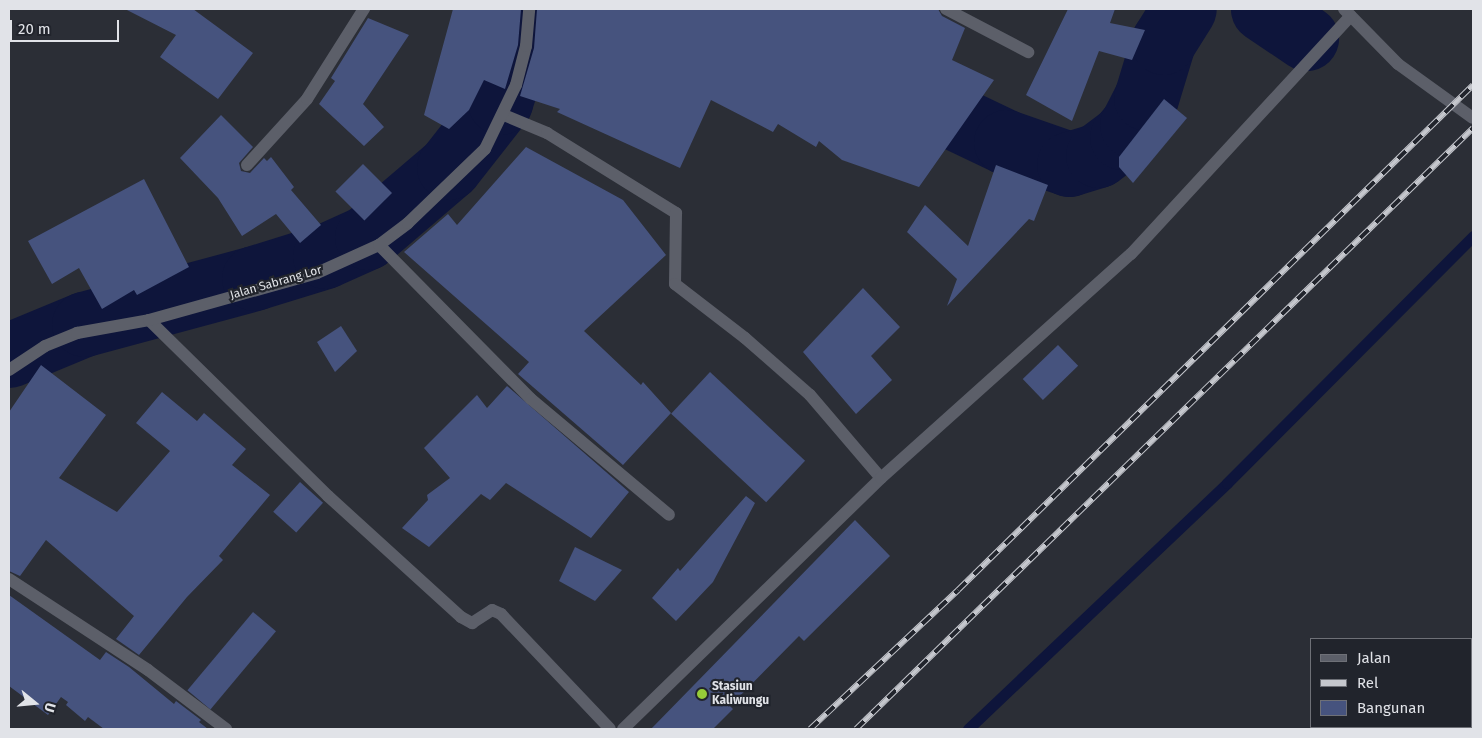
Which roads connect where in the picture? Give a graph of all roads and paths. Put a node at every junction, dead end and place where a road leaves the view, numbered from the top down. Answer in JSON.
{"nodes":[{"id":1,"x":364,"y":9,"type":"edge"},
{"id":2,"x":529,"y":9,"type":"edge"},
{"id":3,"x":946,"y":9,"type":"edge"},
{"id":4,"x":1347,"y":13,"type":"edge"},
{"id":5,"x":1028,"y":52,"type":"dead end"},
{"id":6,"x":504,"y":115,"type":"junction"},
{"id":7,"x":1473,"y":118,"type":"edge"},
{"id":8,"x":248,"y":165,"type":"dead end"},
{"id":9,"x":379,"y":246,"type":"junction"},
{"id":10,"x":148,"y":320,"type":"junction"},
{"id":11,"x":9,"y":370,"type":"edge"},
{"id":12,"x":881,"y":478,"type":"junction"},
{"id":13,"x":669,"y":515,"type":"dead end"},
{"id":14,"x":9,"y":579,"type":"edge"},
{"id":15,"x":226,"y":729,"type":"edge"},
{"id":16,"x":610,"y":729,"type":"edge"},
{"id":17,"x":623,"y":729,"type":"edge"}],
"edges":[{"from":1,"to":8,"type":"street"},
{"from":2,"to":6,"type":"street","name":"Jalan Sabrang Lor"},
{"from":3,"to":5,"type":"street"},
{"from":4,"to":7,"type":"street"},
{"from":4,"to":12,"type":"street"},
{"from":6,"to":9,"type":"street","name":"Jalan Sabrang Lor"},
{"from":6,"to":12,"type":"street"},
{"from":9,"to":10,"type":"street","name":"Jalan Sabrang Lor"},
{"from":9,"to":13,"type":"street"},
{"from":10,"to":11,"type":"street","name":"Jalan Sabrang Lor"},
{"from":10,"to":16,"type":"street"},
{"from":12,"to":17,"type":"street"},
{"from":14,"to":15,"type":"street"}]}
